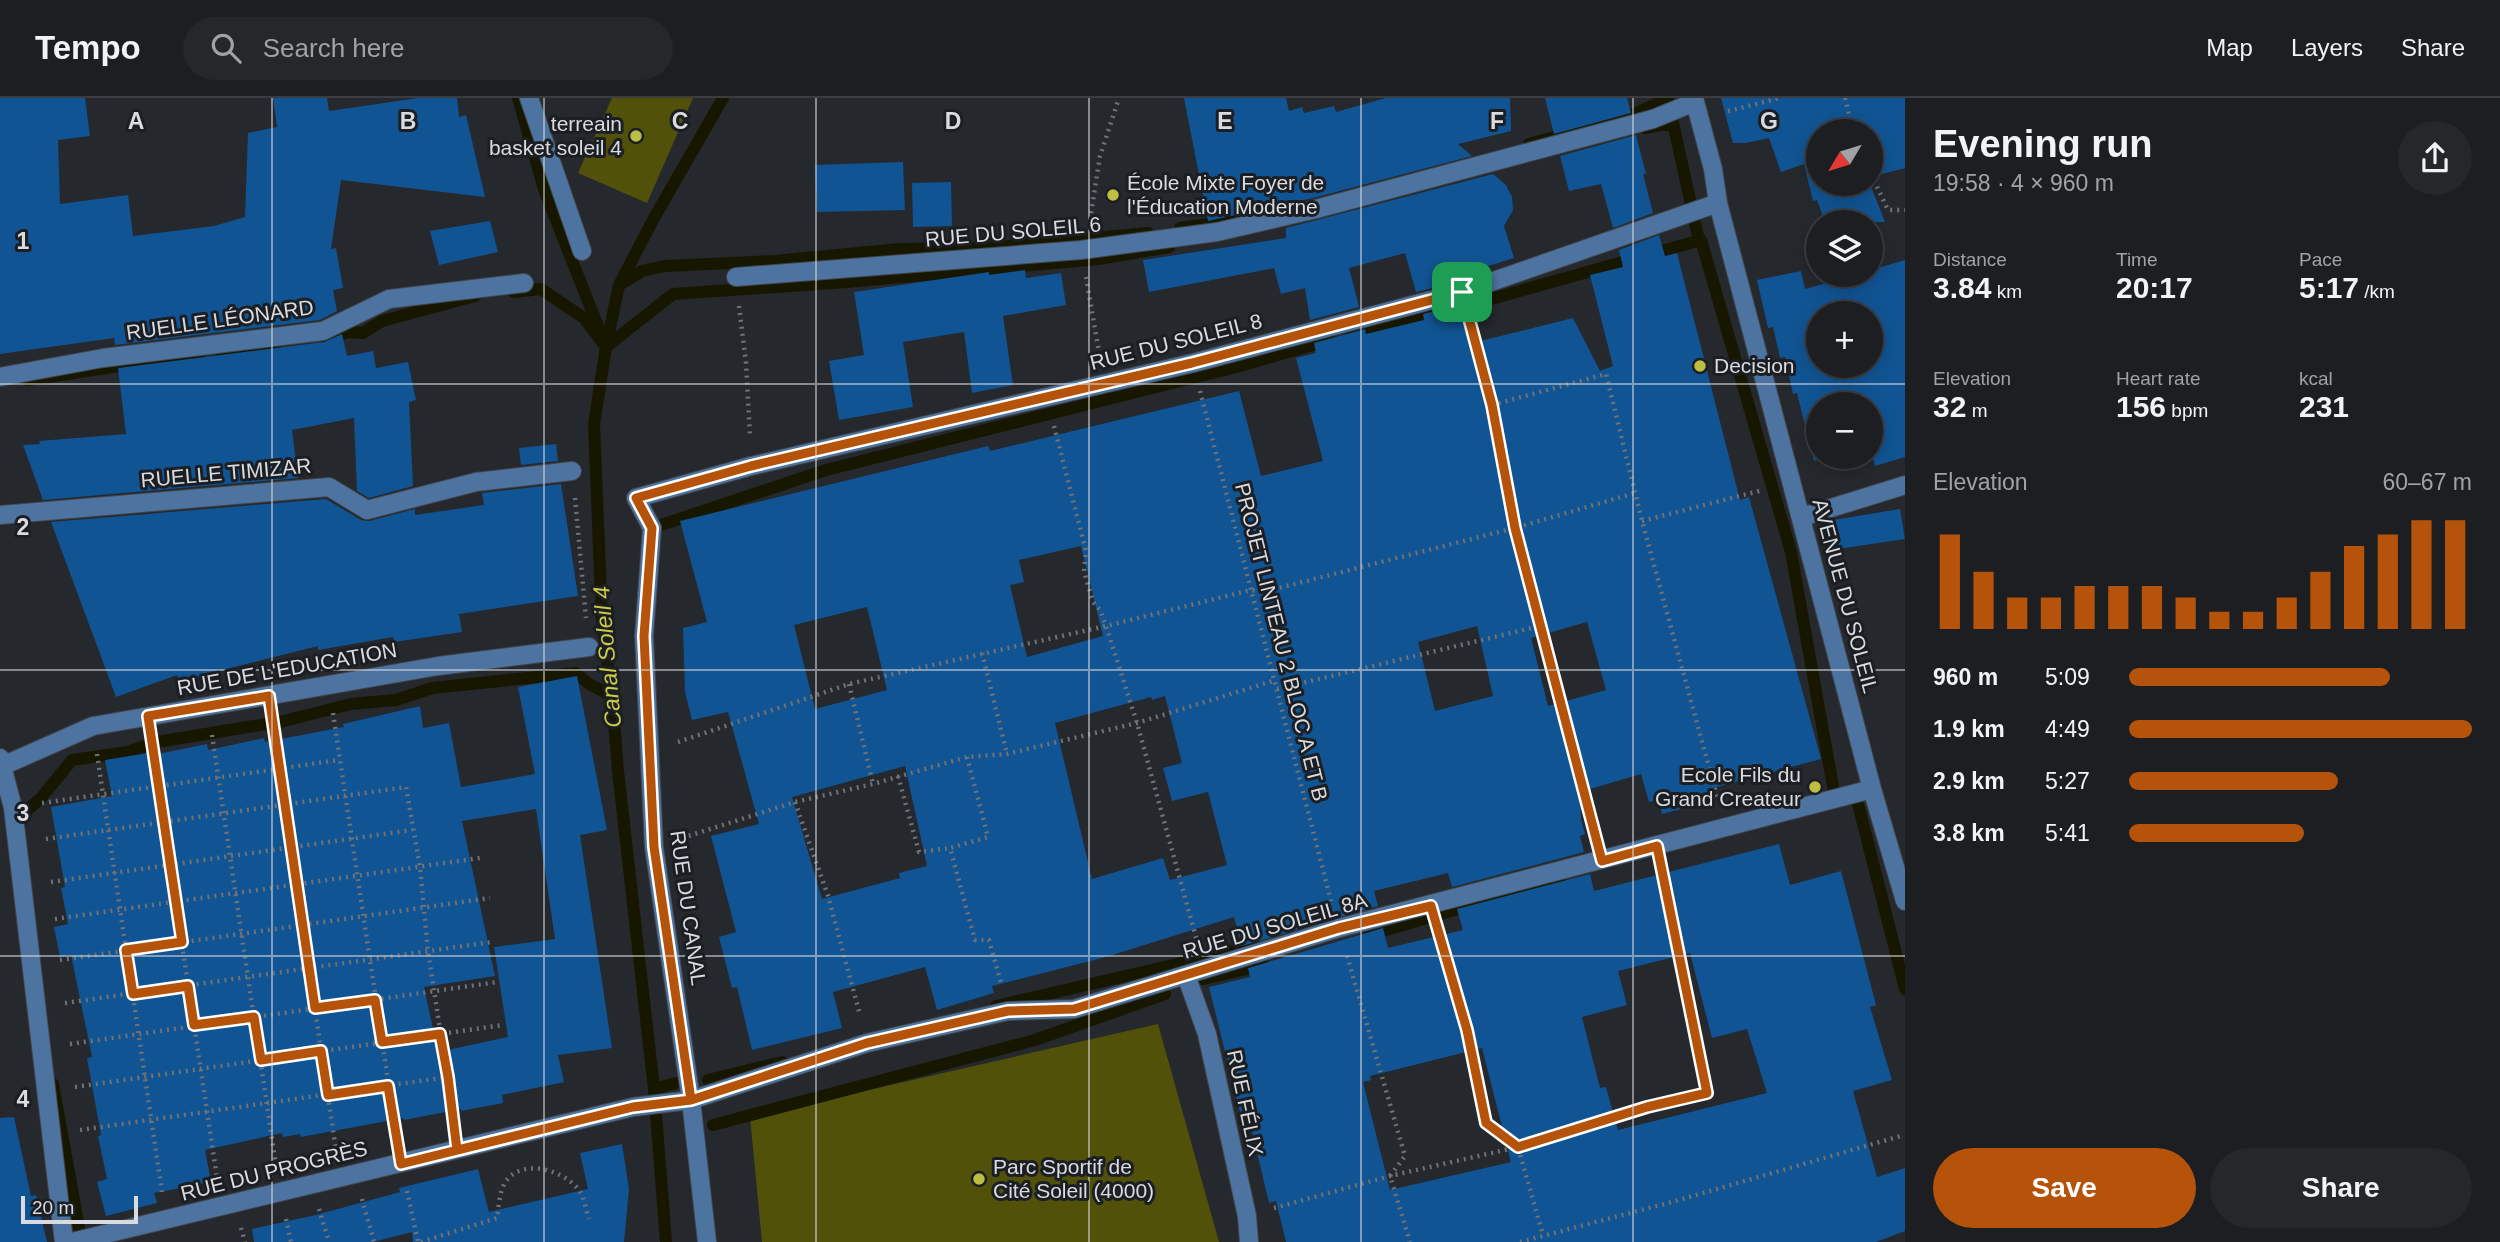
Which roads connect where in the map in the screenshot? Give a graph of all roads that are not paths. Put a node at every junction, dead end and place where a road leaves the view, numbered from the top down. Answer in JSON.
{"nodes":[{"id":1,"x":529,"y":98,"type":"edge"},
{"id":2,"x":1696,"y":106,"type":"edge"},
{"id":3,"x":1718,"y":203,"type":"junction"},
{"id":4,"x":582,"y":251,"type":"dead end"},
{"id":5,"x":736,"y":277,"type":"road end"},
{"id":6,"x":524,"y":283,"type":"dead end"},
{"id":7,"x":0,"y":377,"type":"edge"},
{"id":8,"x":572,"y":471,"type":"road end"},
{"id":9,"x":1905,"y":485,"type":"edge"},
{"id":10,"x":636,"y":498,"type":"joint"},
{"id":11,"x":0,"y":515,"type":"edge"},
{"id":12,"x":1802,"y":517,"type":"junction"},
{"id":13,"x":589,"y":647,"type":"road end"},
{"id":14,"x":1,"y":764,"type":"edge"},
{"id":15,"x":1872,"y":789,"type":"junction"},
{"id":16,"x":1905,"y":901,"type":"edge"},
{"id":17,"x":1189,"y":975,"type":"junction"},
{"id":18,"x":691,"y":1100,"type":"junction"},
{"id":19,"x":64,"y":1242,"type":"edge"},
{"id":20,"x":72,"y":1242,"type":"edge"},
{"id":21,"x":707,"y":1242,"type":"edge"},
{"id":22,"x":1250,"y":1242,"type":"edge"}],
"edges":[{"from":1,"to":4,"type":"street"},
{"from":2,"to":3,"type":"street","name":"AVENUE DU SOLEIL"},
{"from":2,"to":5,"type":"street","name":"RUE DU SOLEIL 6"},
{"from":3,"to":10,"type":"street","name":"RUE DU SOLEIL 8"},
{"from":3,"to":12,"type":"street","name":"AVENUE DU SOLEIL"},
{"from":6,"to":7,"type":"street","name":"RUELLE LÉONARD"},
{"from":8,"to":11,"type":"street","name":"RUELLE TIMIZAR"},
{"from":9,"to":12,"type":"street"},
{"from":10,"to":18,"type":"street","name":"RUE DU CANAL"},
{"from":12,"to":15,"type":"street","name":"AVENUE DU SOLEIL"},
{"from":13,"to":14,"type":"street","name":"RUE DE L'EDUCATION"},
{"from":14,"to":19,"type":"street"},
{"from":15,"to":16,"type":"street","name":"AVENUE DU SOLEIL"},
{"from":15,"to":17,"type":"street","name":"RUE DU SOLEIL 8A"},
{"from":17,"to":18,"type":"street","name":"RUE DU SOLEIL 8A"},
{"from":17,"to":22,"type":"street","name":"RUE FÉLIX"},
{"from":18,"to":20,"type":"street","name":"RUE DU PROGRÈS"},
{"from":18,"to":21,"type":"street","name":"RUE DU CANAL"}]}
